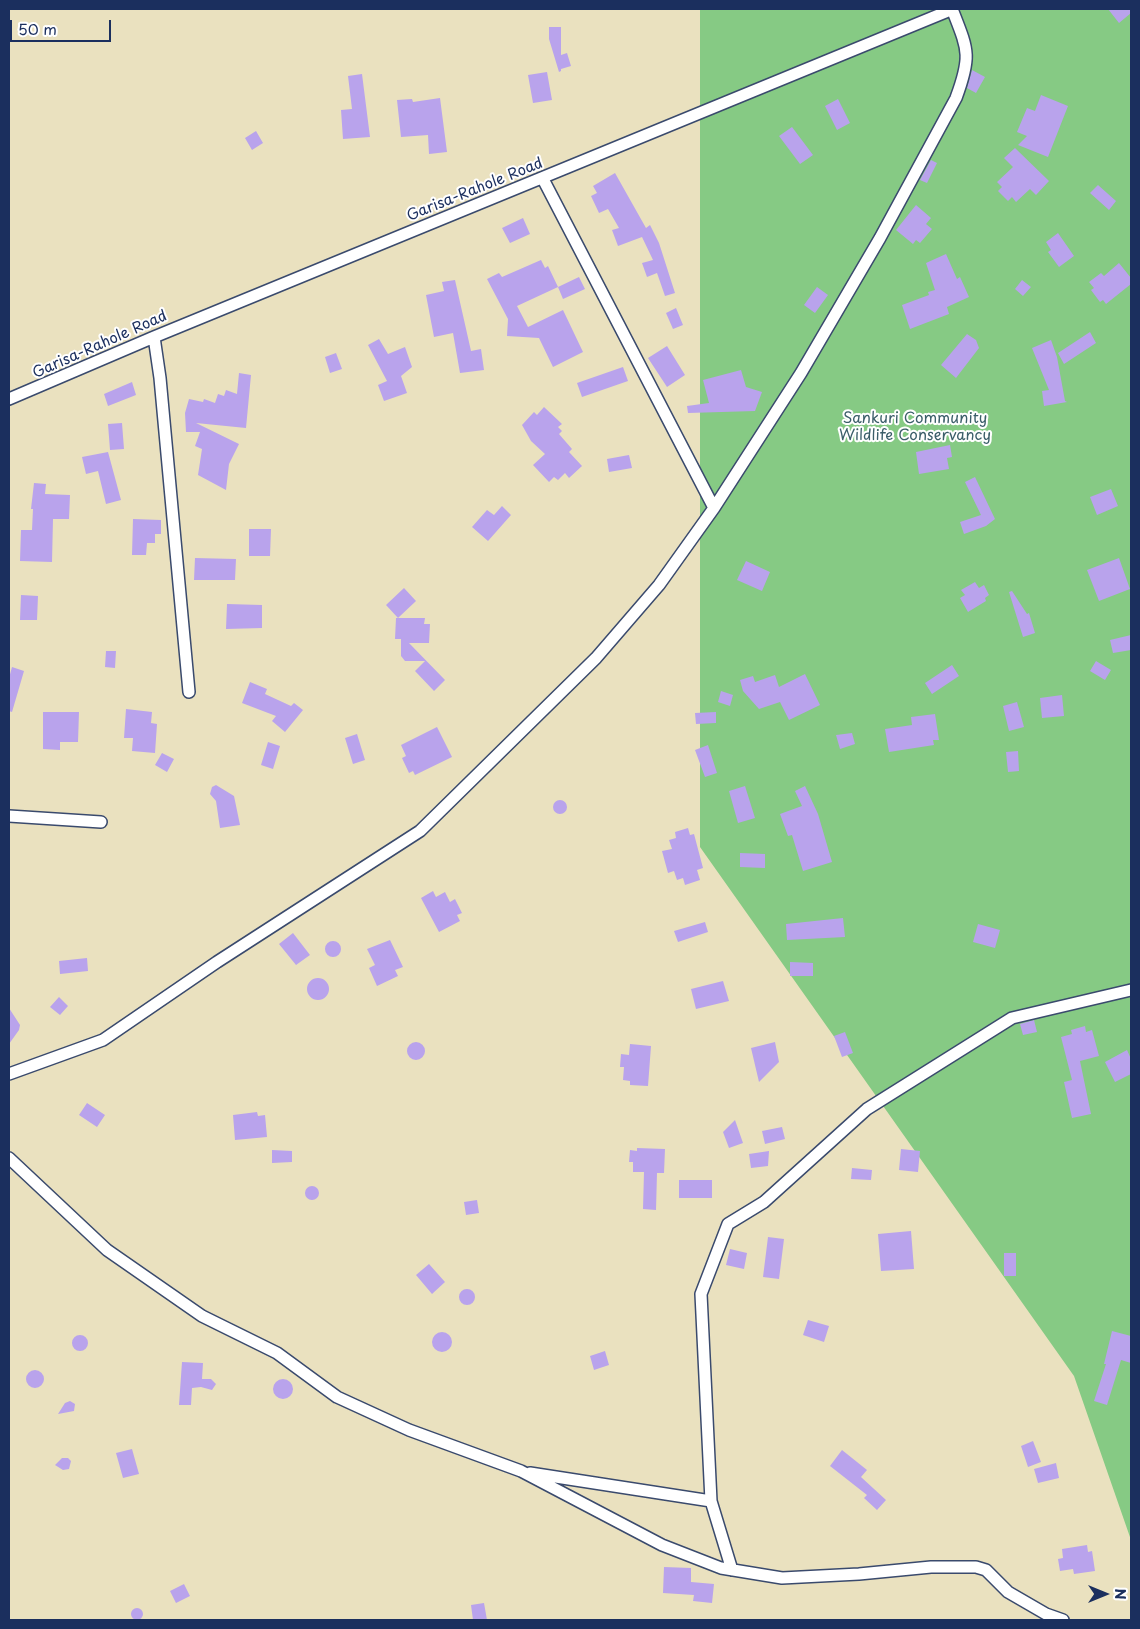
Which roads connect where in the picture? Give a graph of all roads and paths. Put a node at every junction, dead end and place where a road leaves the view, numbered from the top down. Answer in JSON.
{"nodes":[{"id":1,"x":952,"y":9,"type":"edge"},
{"id":2,"x":544,"y":179,"type":"junction"},
{"id":3,"x":154,"y":337,"type":"junction"},
{"id":4,"x":9,"y":399,"type":"edge"},
{"id":5,"x":714,"y":508,"type":"junction"},
{"id":6,"x":189,"y":692,"type":"dead end"},
{"id":7,"x":9,"y":816,"type":"edge"},
{"id":8,"x":101,"y":822,"type":"dead end"},
{"id":9,"x":1131,"y":990,"type":"edge"},
{"id":10,"x":9,"y":1074,"type":"edge"},
{"id":11,"x":9,"y":1158,"type":"edge"},
{"id":12,"x":521,"y":1471,"type":"junction"},
{"id":13,"x":711,"y":1501,"type":"junction"},
{"id":14,"x":732,"y":1570,"type":"junction"},
{"id":15,"x":1063,"y":1620,"type":"edge"}],
"edges":[{"from":1,"to":2,"type":"street","name":"Garisa-Rahole Road"},
{"from":1,"to":5,"type":"street"},
{"from":2,"to":3,"type":"street","name":"Garisa-Rahole Road"},
{"from":2,"to":5,"type":"street"},
{"from":3,"to":4,"type":"street","name":"Garisa-Rahole Road"},
{"from":3,"to":6,"type":"street"},
{"from":5,"to":10,"type":"street"},
{"from":7,"to":8,"type":"street"},
{"from":9,"to":13,"type":"street"},
{"from":11,"to":12,"type":"street"},
{"from":12,"to":13,"type":"street"},
{"from":12,"to":14,"type":"street"},
{"from":13,"to":14,"type":"street"},
{"from":14,"to":15,"type":"street"}]}
